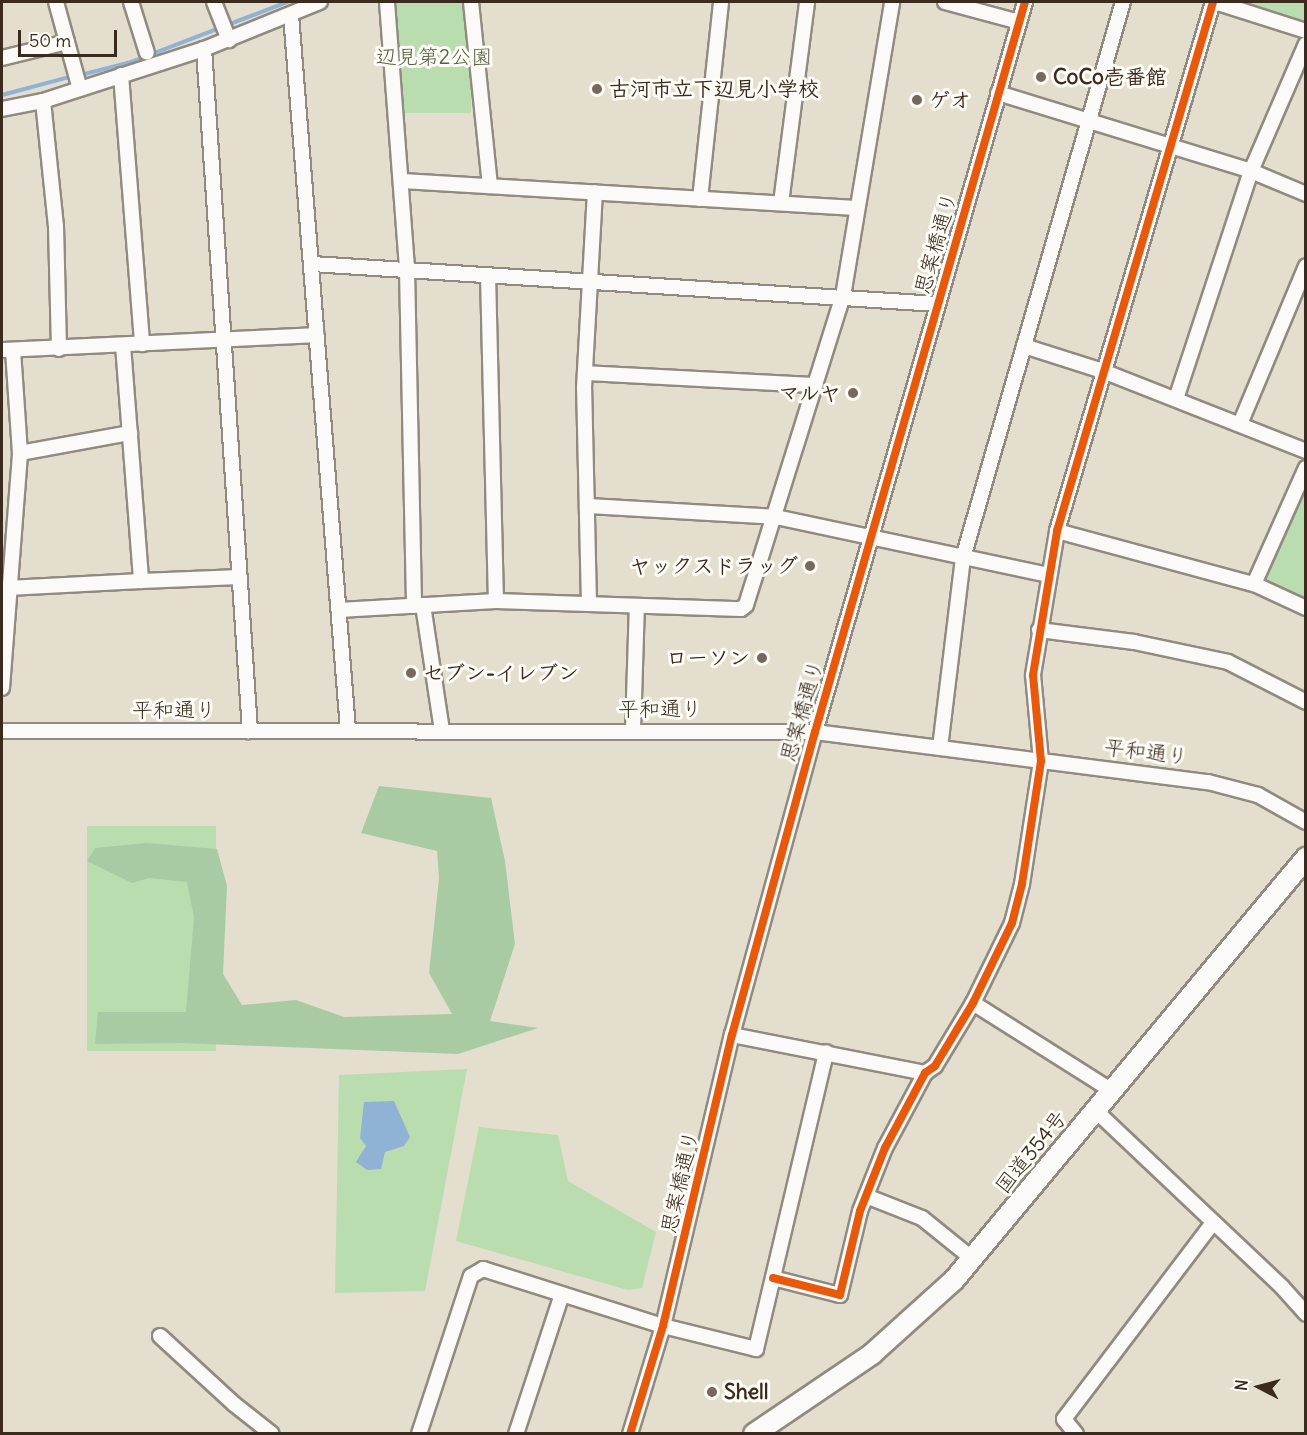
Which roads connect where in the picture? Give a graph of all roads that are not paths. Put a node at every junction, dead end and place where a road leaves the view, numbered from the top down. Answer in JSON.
{"nodes":[{"id":1,"x":131,"y":2,"type":"edge"},
{"id":2,"x":214,"y":2,"type":"edge"},
{"id":3,"x":320,"y":2,"type":"edge"},
{"id":4,"x":387,"y":2,"type":"edge"},
{"id":5,"x":471,"y":2,"type":"edge"},
{"id":6,"x":721,"y":2,"type":"edge"},
{"id":7,"x":807,"y":2,"type":"edge"},
{"id":8,"x":892,"y":2,"type":"edge"},
{"id":9,"x":945,"y":2,"type":"edge"},
{"id":10,"x":1025,"y":2,"type":"edge"},
{"id":11,"x":1123,"y":2,"type":"edge"},
{"id":12,"x":1214,"y":2,"type":"edge"},
{"id":13,"x":61,"y":3,"type":"edge"},
{"id":14,"x":291,"y":15,"type":"junction"},
{"id":15,"x":1019,"y":22,"type":"junction"},
{"id":16,"x":1305,"y":31,"type":"edge"},
{"id":17,"x":229,"y":40,"type":"junction"},
{"id":18,"x":67,"y":42,"type":"junction"},
{"id":19,"x":1305,"y":44,"type":"edge"},
{"id":20,"x":204,"y":49,"type":"junction"},
{"id":21,"x":147,"y":53,"type":"dead end"},
{"id":22,"x":2,"y":58,"type":"edge"},
{"id":23,"x":121,"y":75,"type":"junction"},
{"id":24,"x":80,"y":89,"type":"junction"},
{"id":25,"x":998,"y":93,"type":"junction"},
{"id":26,"x":43,"y":101,"type":"junction"},
{"id":27,"x":2,"y":109,"type":"edge"},
{"id":28,"x":1089,"y":120,"type":"junction"},
{"id":29,"x":1168,"y":145,"type":"junction"},
{"id":30,"x":1251,"y":171,"type":"junction"},
{"id":31,"x":401,"y":181,"type":"junction"},
{"id":32,"x":490,"y":186,"type":"junction"},
{"id":33,"x":595,"y":192,"type":"junction"},
{"id":34,"x":1305,"y":194,"type":"edge"},
{"id":35,"x":700,"y":199,"type":"junction"},
{"id":36,"x":781,"y":204,"type":"junction"},
{"id":37,"x":857,"y":208,"type":"junction"},
{"id":38,"x":312,"y":264,"type":"junction"},
{"id":39,"x":1305,"y":266,"type":"edge"},
{"id":40,"x":407,"y":269,"type":"junction"},
{"id":41,"x":488,"y":274,"type":"junction"},
{"id":42,"x":590,"y":281,"type":"junction"},
{"id":43,"x":843,"y":296,"type":"junction"},
{"id":44,"x":937,"y":304,"type":"junction"},
{"id":45,"x":317,"y":335,"type":"junction"},
{"id":46,"x":225,"y":340,"type":"junction"},
{"id":47,"x":142,"y":344,"type":"junction"},
{"id":48,"x":123,"y":345,"type":"junction"},
{"id":49,"x":1024,"y":346,"type":"junction"},
{"id":50,"x":58,"y":348,"type":"junction"},
{"id":51,"x":7,"y":350,"type":"edge"},
{"id":52,"x":1103,"y":371,"type":"junction"},
{"id":53,"x":585,"y":373,"type":"junction"},
{"id":54,"x":816,"y":385,"type":"junction"},
{"id":55,"x":1176,"y":399,"type":"junction"},
{"id":56,"x":1240,"y":424,"type":"junction"},
{"id":57,"x":130,"y":433,"type":"junction"},
{"id":58,"x":1305,"y":451,"type":"edge"},
{"id":59,"x":20,"y":453,"type":"junction"},
{"id":60,"x":1305,"y":468,"type":"edge"},
{"id":61,"x":587,"y":506,"type":"junction"},
{"id":62,"x":776,"y":518,"type":"junction"},
{"id":63,"x":1057,"y":531,"type":"junction"},
{"id":64,"x":870,"y":538,"type":"junction"},
{"id":65,"x":963,"y":558,"type":"junction"},
{"id":66,"x":1048,"y":575,"type":"junction"},
{"id":67,"x":240,"y":578,"type":"junction"},
{"id":68,"x":141,"y":581,"type":"junction"},
{"id":69,"x":1254,"y":584,"type":"junction"},
{"id":70,"x":8,"y":588,"type":"junction"},
{"id":71,"x":496,"y":601,"type":"junction"},
{"id":72,"x":589,"y":604,"type":"junction"},
{"id":73,"x":418,"y":606,"type":"junction"},
{"id":74,"x":637,"y":606,"type":"junction"},
{"id":75,"x":1305,"y":608,"type":"edge"},
{"id":76,"x":339,"y":610,"type":"junction"},
{"id":77,"x":1039,"y":630,"type":"junction"},
{"id":78,"x":3,"y":631,"type":"edge"},
{"id":79,"x":2,"y":688,"type":"edge"},
{"id":80,"x":1303,"y":695,"type":"edge"},
{"id":81,"x":348,"y":730,"type":"junction"},
{"id":82,"x":633,"y":730,"type":"junction"},
{"id":83,"x":2,"y":731,"type":"edge"},
{"id":84,"x":250,"y":731,"type":"junction"},
{"id":85,"x":441,"y":731,"type":"junction"},
{"id":86,"x":815,"y":732,"type":"junction"},
{"id":87,"x":939,"y":748,"type":"junction"},
{"id":88,"x":1041,"y":761,"type":"junction"},
{"id":89,"x":1305,"y":822,"type":"edge"},
{"id":90,"x":1305,"y":858,"type":"edge"},
{"id":91,"x":974,"y":1003,"type":"junction"},
{"id":92,"x":732,"y":1035,"type":"junction"},
{"id":93,"x":826,"y":1052,"type":"junction"},
{"id":94,"x":925,"y":1073,"type":"junction"},
{"id":95,"x":1112,"y":1091,"type":"junction"},
{"id":96,"x":1096,"y":1111,"type":"junction"},
{"id":97,"x":866,"y":1196,"type":"junction"},
{"id":98,"x":1213,"y":1223,"type":"junction"},
{"id":99,"x":974,"y":1260,"type":"junction"},
{"id":100,"x":772,"y":1278,"type":"junction"},
{"id":101,"x":562,"y":1294,"type":"junction"},
{"id":102,"x":1305,"y":1314,"type":"edge"},
{"id":103,"x":663,"y":1326,"type":"junction"},
{"id":104,"x":160,"y":1336,"type":"dead end"},
{"id":105,"x":272,"y":1434,"type":"edge"},
{"id":106,"x":419,"y":1434,"type":"edge"},
{"id":107,"x":516,"y":1434,"type":"edge"},
{"id":108,"x":630,"y":1434,"type":"edge"},
{"id":109,"x":754,"y":1434,"type":"edge"},
{"id":110,"x":1076,"y":1434,"type":"edge"}],
"edges":[{"from":1,"to":21,"type":"street"},
{"from":2,"to":17,"type":"street"},
{"from":3,"to":14,"type":"street"},
{"from":4,"to":31,"type":"street"},
{"from":5,"to":32,"type":"street"},
{"from":6,"to":35,"type":"street"},
{"from":7,"to":36,"type":"street"},
{"from":8,"to":37,"type":"street"},
{"from":9,"to":15,"type":"street"},
{"from":10,"to":15,"type":"street","name":"思案橋通り"},
{"from":11,"to":28,"type":"street"},
{"from":12,"to":16,"type":"street"},
{"from":12,"to":29,"type":"street"},
{"from":13,"to":18,"type":"street"},
{"from":14,"to":17,"type":"street"},
{"from":14,"to":38,"type":"street"},
{"from":15,"to":25,"type":"street","name":"思案橋通り"},
{"from":17,"to":20,"type":"street"},
{"from":18,"to":22,"type":"street"},
{"from":18,"to":24,"type":"street"},
{"from":19,"to":30,"type":"street"},
{"from":20,"to":23,"type":"street"},
{"from":20,"to":46,"type":"street"},
{"from":23,"to":24,"type":"street"},
{"from":23,"to":47,"type":"street"},
{"from":24,"to":26,"type":"street"},
{"from":25,"to":28,"type":"street"},
{"from":25,"to":44,"type":"street","name":"思案橋通り"},
{"from":26,"to":27,"type":"street"},
{"from":26,"to":50,"type":"street"},
{"from":28,"to":29,"type":"street"},
{"from":28,"to":49,"type":"street"},
{"from":29,"to":30,"type":"street"},
{"from":29,"to":52,"type":"street"},
{"from":30,"to":34,"type":"street"},
{"from":30,"to":55,"type":"street"},
{"from":31,"to":32,"type":"street"},
{"from":31,"to":40,"type":"street"},
{"from":32,"to":33,"type":"street"},
{"from":33,"to":35,"type":"street"},
{"from":33,"to":42,"type":"street"},
{"from":35,"to":36,"type":"street"},
{"from":36,"to":37,"type":"street"},
{"from":37,"to":43,"type":"street"},
{"from":38,"to":40,"type":"street"},
{"from":38,"to":45,"type":"street"},
{"from":39,"to":56,"type":"street"},
{"from":40,"to":41,"type":"street"},
{"from":40,"to":73,"type":"street"},
{"from":41,"to":42,"type":"street"},
{"from":41,"to":71,"type":"street"},
{"from":42,"to":43,"type":"street"},
{"from":42,"to":53,"type":"street"},
{"from":43,"to":44,"type":"street"},
{"from":43,"to":54,"type":"street"},
{"from":44,"to":64,"type":"street","name":"思案橋通り"},
{"from":45,"to":46,"type":"street"},
{"from":45,"to":76,"type":"street"},
{"from":46,"to":47,"type":"street"},
{"from":46,"to":67,"type":"street"},
{"from":47,"to":48,"type":"street"},
{"from":48,"to":50,"type":"street"},
{"from":48,"to":57,"type":"street"},
{"from":49,"to":52,"type":"street"},
{"from":49,"to":65,"type":"street"},
{"from":50,"to":51,"type":"street"},
{"from":51,"to":59,"type":"street"},
{"from":52,"to":55,"type":"street"},
{"from":52,"to":63,"type":"street"},
{"from":53,"to":54,"type":"street"},
{"from":53,"to":61,"type":"street"},
{"from":54,"to":62,"type":"street"},
{"from":55,"to":56,"type":"street"},
{"from":56,"to":58,"type":"street"},
{"from":57,"to":59,"type":"street"},
{"from":57,"to":68,"type":"street"},
{"from":59,"to":70,"type":"street"},
{"from":60,"to":69,"type":"street"},
{"from":61,"to":62,"type":"street"},
{"from":61,"to":72,"type":"street"},
{"from":62,"to":64,"type":"street"},
{"from":62,"to":74,"type":"street"},
{"from":63,"to":66,"type":"street"},
{"from":63,"to":69,"type":"street"},
{"from":64,"to":65,"type":"street"},
{"from":64,"to":86,"type":"street","name":"思案橋通り"},
{"from":65,"to":66,"type":"street"},
{"from":65,"to":87,"type":"street"},
{"from":66,"to":77,"type":"street"},
{"from":67,"to":68,"type":"street"},
{"from":67,"to":84,"type":"street"},
{"from":68,"to":70,"type":"street"},
{"from":69,"to":75,"type":"street"},
{"from":70,"to":78,"type":"street"},
{"from":71,"to":72,"type":"street"},
{"from":71,"to":73,"type":"street"},
{"from":72,"to":74,"type":"street"},
{"from":73,"to":76,"type":"street"},
{"from":73,"to":85,"type":"street"},
{"from":74,"to":82,"type":"street"},
{"from":76,"to":81,"type":"street"},
{"from":77,"to":80,"type":"street"},
{"from":77,"to":88,"type":"street"},
{"from":78,"to":79,"type":"street"},
{"from":81,"to":84,"type":"street","name":"平和通り"},
{"from":81,"to":85,"type":"street","name":"平和通り"},
{"from":82,"to":85,"type":"street","name":"平和通り"},
{"from":82,"to":86,"type":"street","name":"平和通り"},
{"from":83,"to":84,"type":"street","name":"平和通り"},
{"from":86,"to":87,"type":"street","name":"平和通り"},
{"from":86,"to":92,"type":"street","name":"思案橋通り"},
{"from":87,"to":88,"type":"street","name":"平和通り"},
{"from":88,"to":89,"type":"street","name":"平和通り"},
{"from":88,"to":91,"type":"street"},
{"from":90,"to":95,"type":"highway","name":"国道354号"},
{"from":91,"to":94,"type":"street"},
{"from":91,"to":95,"type":"street"},
{"from":92,"to":93,"type":"street"},
{"from":92,"to":103,"type":"street","name":"思案橋通り"},
{"from":93,"to":94,"type":"street"},
{"from":93,"to":100,"type":"street"},
{"from":94,"to":97,"type":"street"},
{"from":95,"to":96,"type":"highway","name":"国道354号"},
{"from":96,"to":98,"type":"street"},
{"from":96,"to":99,"type":"highway","name":"国道354号"},
{"from":97,"to":99,"type":"street"},
{"from":97,"to":100,"type":"street"},
{"from":98,"to":102,"type":"street"},
{"from":98,"to":110,"type":"street"},
{"from":99,"to":109,"type":"highway","name":"国道354号"},
{"from":100,"to":103,"type":"street"},
{"from":101,"to":103,"type":"street"},
{"from":101,"to":106,"type":"street"},
{"from":101,"to":107,"type":"street"},
{"from":103,"to":108,"type":"street","name":"思案橋通り"},
{"from":104,"to":105,"type":"street"}]}
